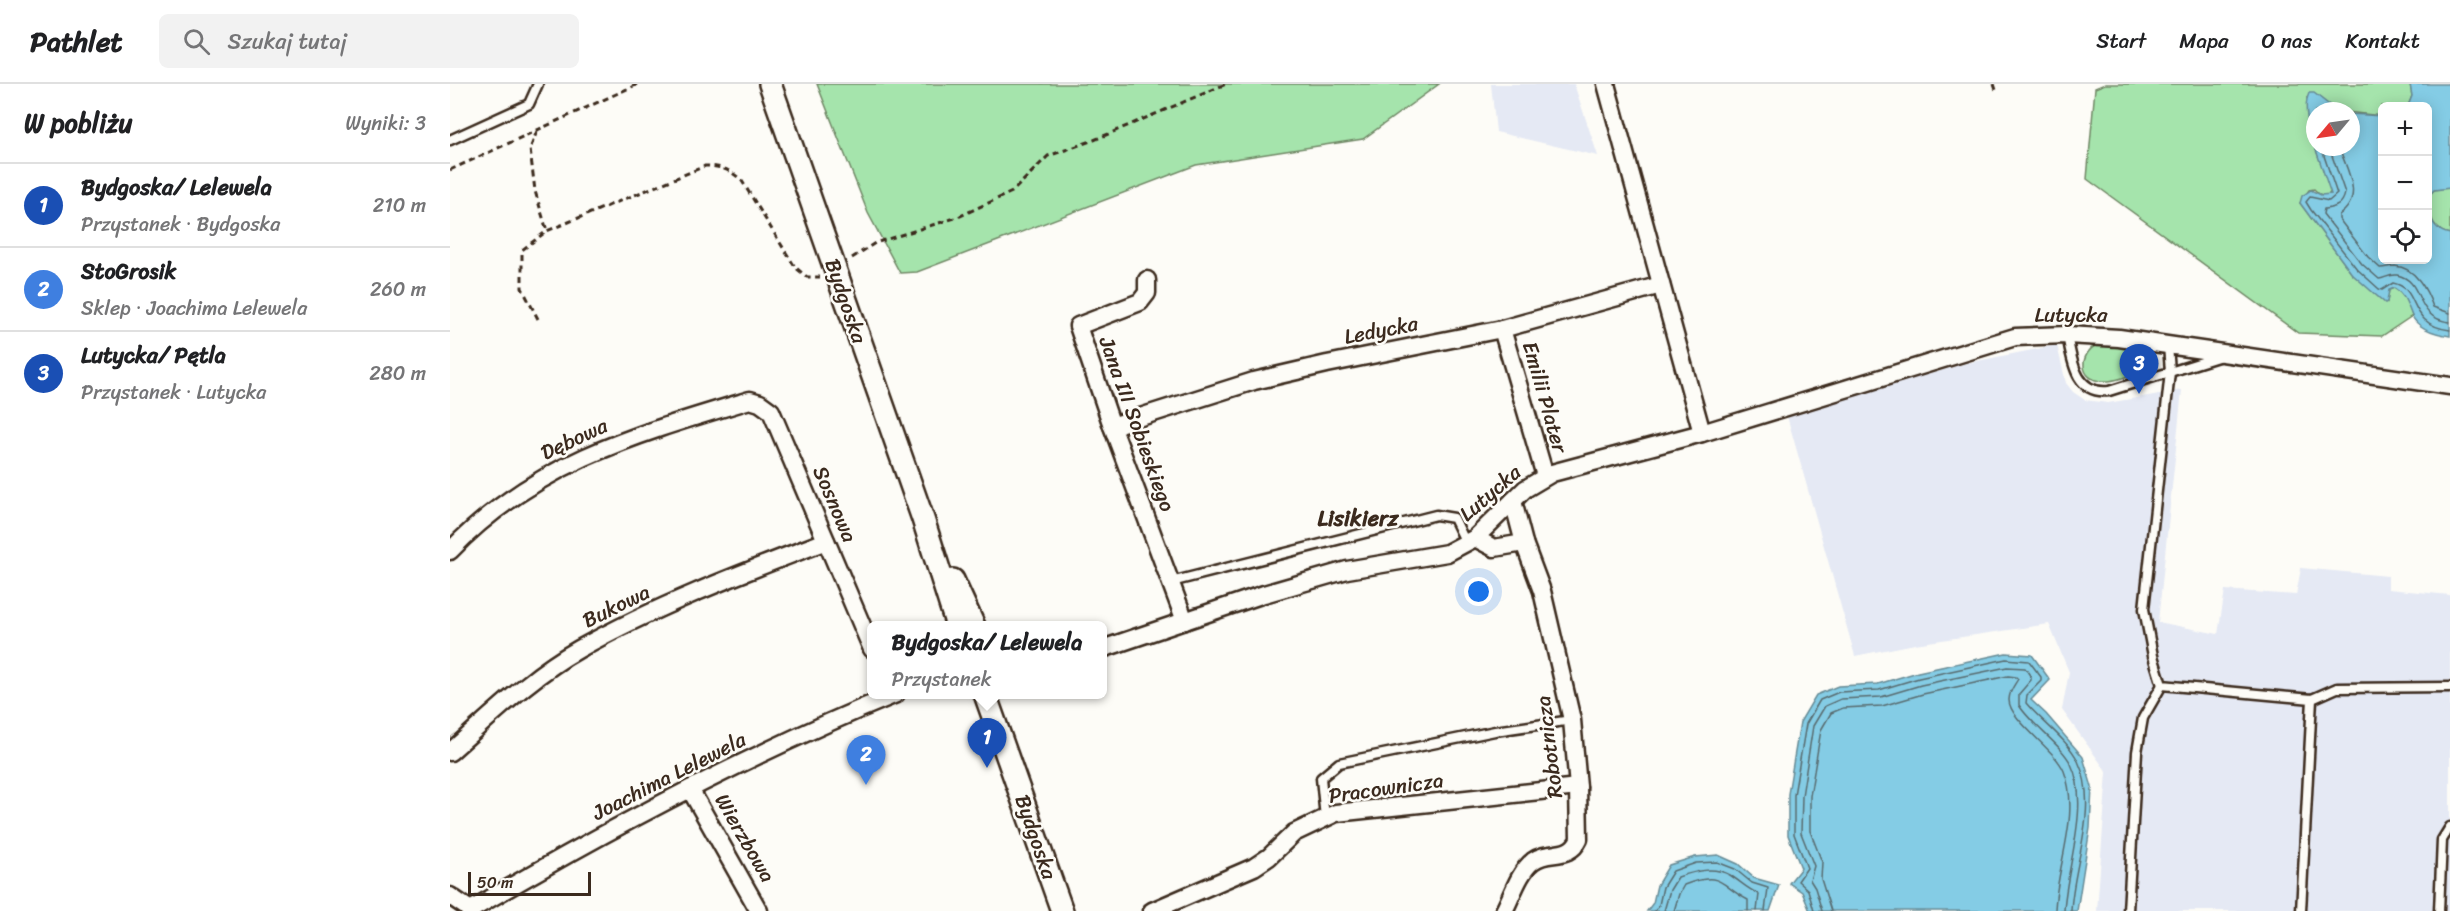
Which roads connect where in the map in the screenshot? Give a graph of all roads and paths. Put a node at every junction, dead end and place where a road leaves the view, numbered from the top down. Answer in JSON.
{"nodes":[{"id":1,"x":538,"y":84,"type":"edge"},
{"id":2,"x":638,"y":84,"type":"edge"},
{"id":3,"x":770,"y":84,"type":"edge"},
{"id":4,"x":1226,"y":84,"type":"edge"},
{"id":5,"x":1606,"y":84,"type":"edge"},
{"id":6,"x":1994,"y":84,"type":"edge"},
{"id":7,"x":1996,"y":90,"type":"dead end"},
{"id":8,"x":538,"y":130,"type":"junction"},
{"id":9,"x":450,"y":140,"type":"edge"},
{"id":10,"x":450,"y":170,"type":"edge"},
{"id":11,"x":547,"y":231,"type":"junction"},
{"id":12,"x":835,"y":270,"type":"junction"},
{"id":13,"x":1147,"y":280,"type":"dead end"},
{"id":14,"x":1661,"y":285,"type":"junction"},
{"id":15,"x":538,"y":319,"type":"dead end"},
{"id":16,"x":1502,"y":329,"type":"junction"},
{"id":17,"x":2067,"y":334,"type":"junction"},
{"id":18,"x":2168,"y":345,"type":"junction"},
{"id":19,"x":2227,"y":354,"type":"junction"},
{"id":20,"x":2170,"y":372,"type":"junction"},
{"id":21,"x":2450,"y":386,"type":"edge"},
{"id":22,"x":737,"y":404,"type":"joint"},
{"id":23,"x":1112,"y":426,"type":"junction"},
{"id":24,"x":1702,"y":433,"type":"junction"},
{"id":25,"x":1545,"y":476,"type":"junction"},
{"id":26,"x":1513,"y":501,"type":"junction"},
{"id":27,"x":923,"y":519,"type":"junction"},
{"id":28,"x":826,"y":541,"type":"junction"},
{"id":29,"x":1471,"y":541,"type":"junction"},
{"id":30,"x":1524,"y":543,"type":"junction"},
{"id":31,"x":450,"y":551,"type":"edge"},
{"id":32,"x":1171,"y":582,"type":"junction"},
{"id":33,"x":955,"y":621,"type":"edge"},
{"id":34,"x":972,"y":621,"type":"edge"},
{"id":35,"x":1185,"y":621,"type":"junction"},
{"id":36,"x":867,"y":637,"type":"edge"},
{"id":37,"x":1107,"y":647,"type":"edge"},
{"id":38,"x":2162,"y":685,"type":"junction"},
{"id":39,"x":2450,"y":687,"type":"edge"},
{"id":40,"x":884,"y":699,"type":"edge"},
{"id":41,"x":988,"y":699,"type":"edge"},
{"id":42,"x":2312,"y":699,"type":"junction"},
{"id":43,"x":1572,"y":720,"type":"junction"},
{"id":44,"x":450,"y":752,"type":"edge"},
{"id":45,"x":1578,"y":787,"type":"junction"},
{"id":46,"x":690,"y":789,"type":"junction"},
{"id":47,"x":1325,"y":818,"type":"junction"},
{"id":48,"x":2450,"y":827,"type":"edge"},
{"id":49,"x":450,"y":896,"type":"edge"},
{"id":50,"x":471,"y":910,"type":"edge"},
{"id":51,"x":759,"y":911,"type":"edge"},
{"id":52,"x":1062,"y":911,"type":"edge"},
{"id":53,"x":1152,"y":911,"type":"edge"},
{"id":54,"x":1504,"y":911,"type":"edge"},
{"id":55,"x":2128,"y":911,"type":"edge"},
{"id":56,"x":2301,"y":911,"type":"edge"},
{"id":57,"x":2439,"y":911,"type":"edge"}],
"edges":[{"from":1,"to":9,"type":"lane"},
{"from":2,"to":8,"type":"path"},
{"from":3,"to":12,"type":"street","name":"Bydgoska"},
{"from":4,"to":12,"type":"path"},
{"from":5,"to":14,"type":"street"},
{"from":6,"to":7,"type":"path"},
{"from":8,"to":10,"type":"path"},
{"from":8,"to":11,"type":"path"},
{"from":11,"to":12,"type":"path"},
{"from":11,"to":15,"type":"path"},
{"from":12,"to":27,"type":"street","name":"Bydgoska"},
{"from":13,"to":23,"type":"street","name":"Jana III Sobieskiego"},
{"from":14,"to":16,"type":"street","name":"Ledycka"},
{"from":14,"to":24,"type":"street"},
{"from":16,"to":23,"type":"street","name":"Ledycka"},
{"from":16,"to":25,"type":"street","name":"Emilii Plater"},
{"from":17,"to":18,"type":"street","name":"Lutycka"},
{"from":17,"to":20,"type":"lane"},
{"from":17,"to":24,"type":"street","name":"Lutycka"},
{"from":18,"to":19,"type":"street","name":"Lutycka"},
{"from":18,"to":20,"type":"lane"},
{"from":19,"to":20,"type":"lane"},
{"from":19,"to":21,"type":"street","name":"Lutycka"},
{"from":20,"to":38,"type":"lane"},
{"from":22,"to":28,"type":"street","name":"Sosnowa"},
{"from":22,"to":31,"type":"street","name":"Dębowa"},
{"from":23,"to":32,"type":"street","name":"Jana III Sobieskiego"},
{"from":24,"to":25,"type":"street","name":"Lutycka"},
{"from":25,"to":26,"type":"street","name":"Lutycka"},
{"from":26,"to":29,"type":"street","name":"Lutycka"},
{"from":26,"to":30,"type":"street","name":"Robotnicza"},
{"from":27,"to":33,"type":"street","name":"Bydgoska"},
{"from":27,"to":34,"type":"street","name":"Bydgoska"},
{"from":28,"to":36,"type":"street","name":"Sosnowa"},
{"from":28,"to":44,"type":"street","name":"Bukowa"},
{"from":29,"to":30,"type":"street"},
{"from":29,"to":32,"type":"lane"},
{"from":29,"to":35,"type":"street","name":"Lutycka"},
{"from":30,"to":43,"type":"street","name":"Robotnicza"},
{"from":32,"to":35,"type":"street","name":"Jana III Sobieskiego"},
{"from":35,"to":37,"type":"street","name":"Lutycka"},
{"from":38,"to":42,"type":"lane"},
{"from":38,"to":55,"type":"lane"},
{"from":39,"to":42,"type":"lane"},
{"from":40,"to":46,"type":"street","name":"Joachima Lelewela"},
{"from":41,"to":52,"type":"street","name":"Bydgoska"},
{"from":42,"to":56,"type":"lane"},
{"from":43,"to":45,"type":"street","name":"Robotnicza"},
{"from":43,"to":47,"type":"lane"},
{"from":45,"to":47,"type":"street","name":"Pracownicza"},
{"from":45,"to":54,"type":"street","name":"Robotnicza"},
{"from":46,"to":50,"type":"street","name":"Joachima Lelewela"},
{"from":46,"to":51,"type":"street","name":"Wierzbowa"},
{"from":47,"to":53,"type":"street","name":"Pracownicza"},
{"from":48,"to":57,"type":"lane"},
{"from":49,"to":50,"type":"street"}]}
